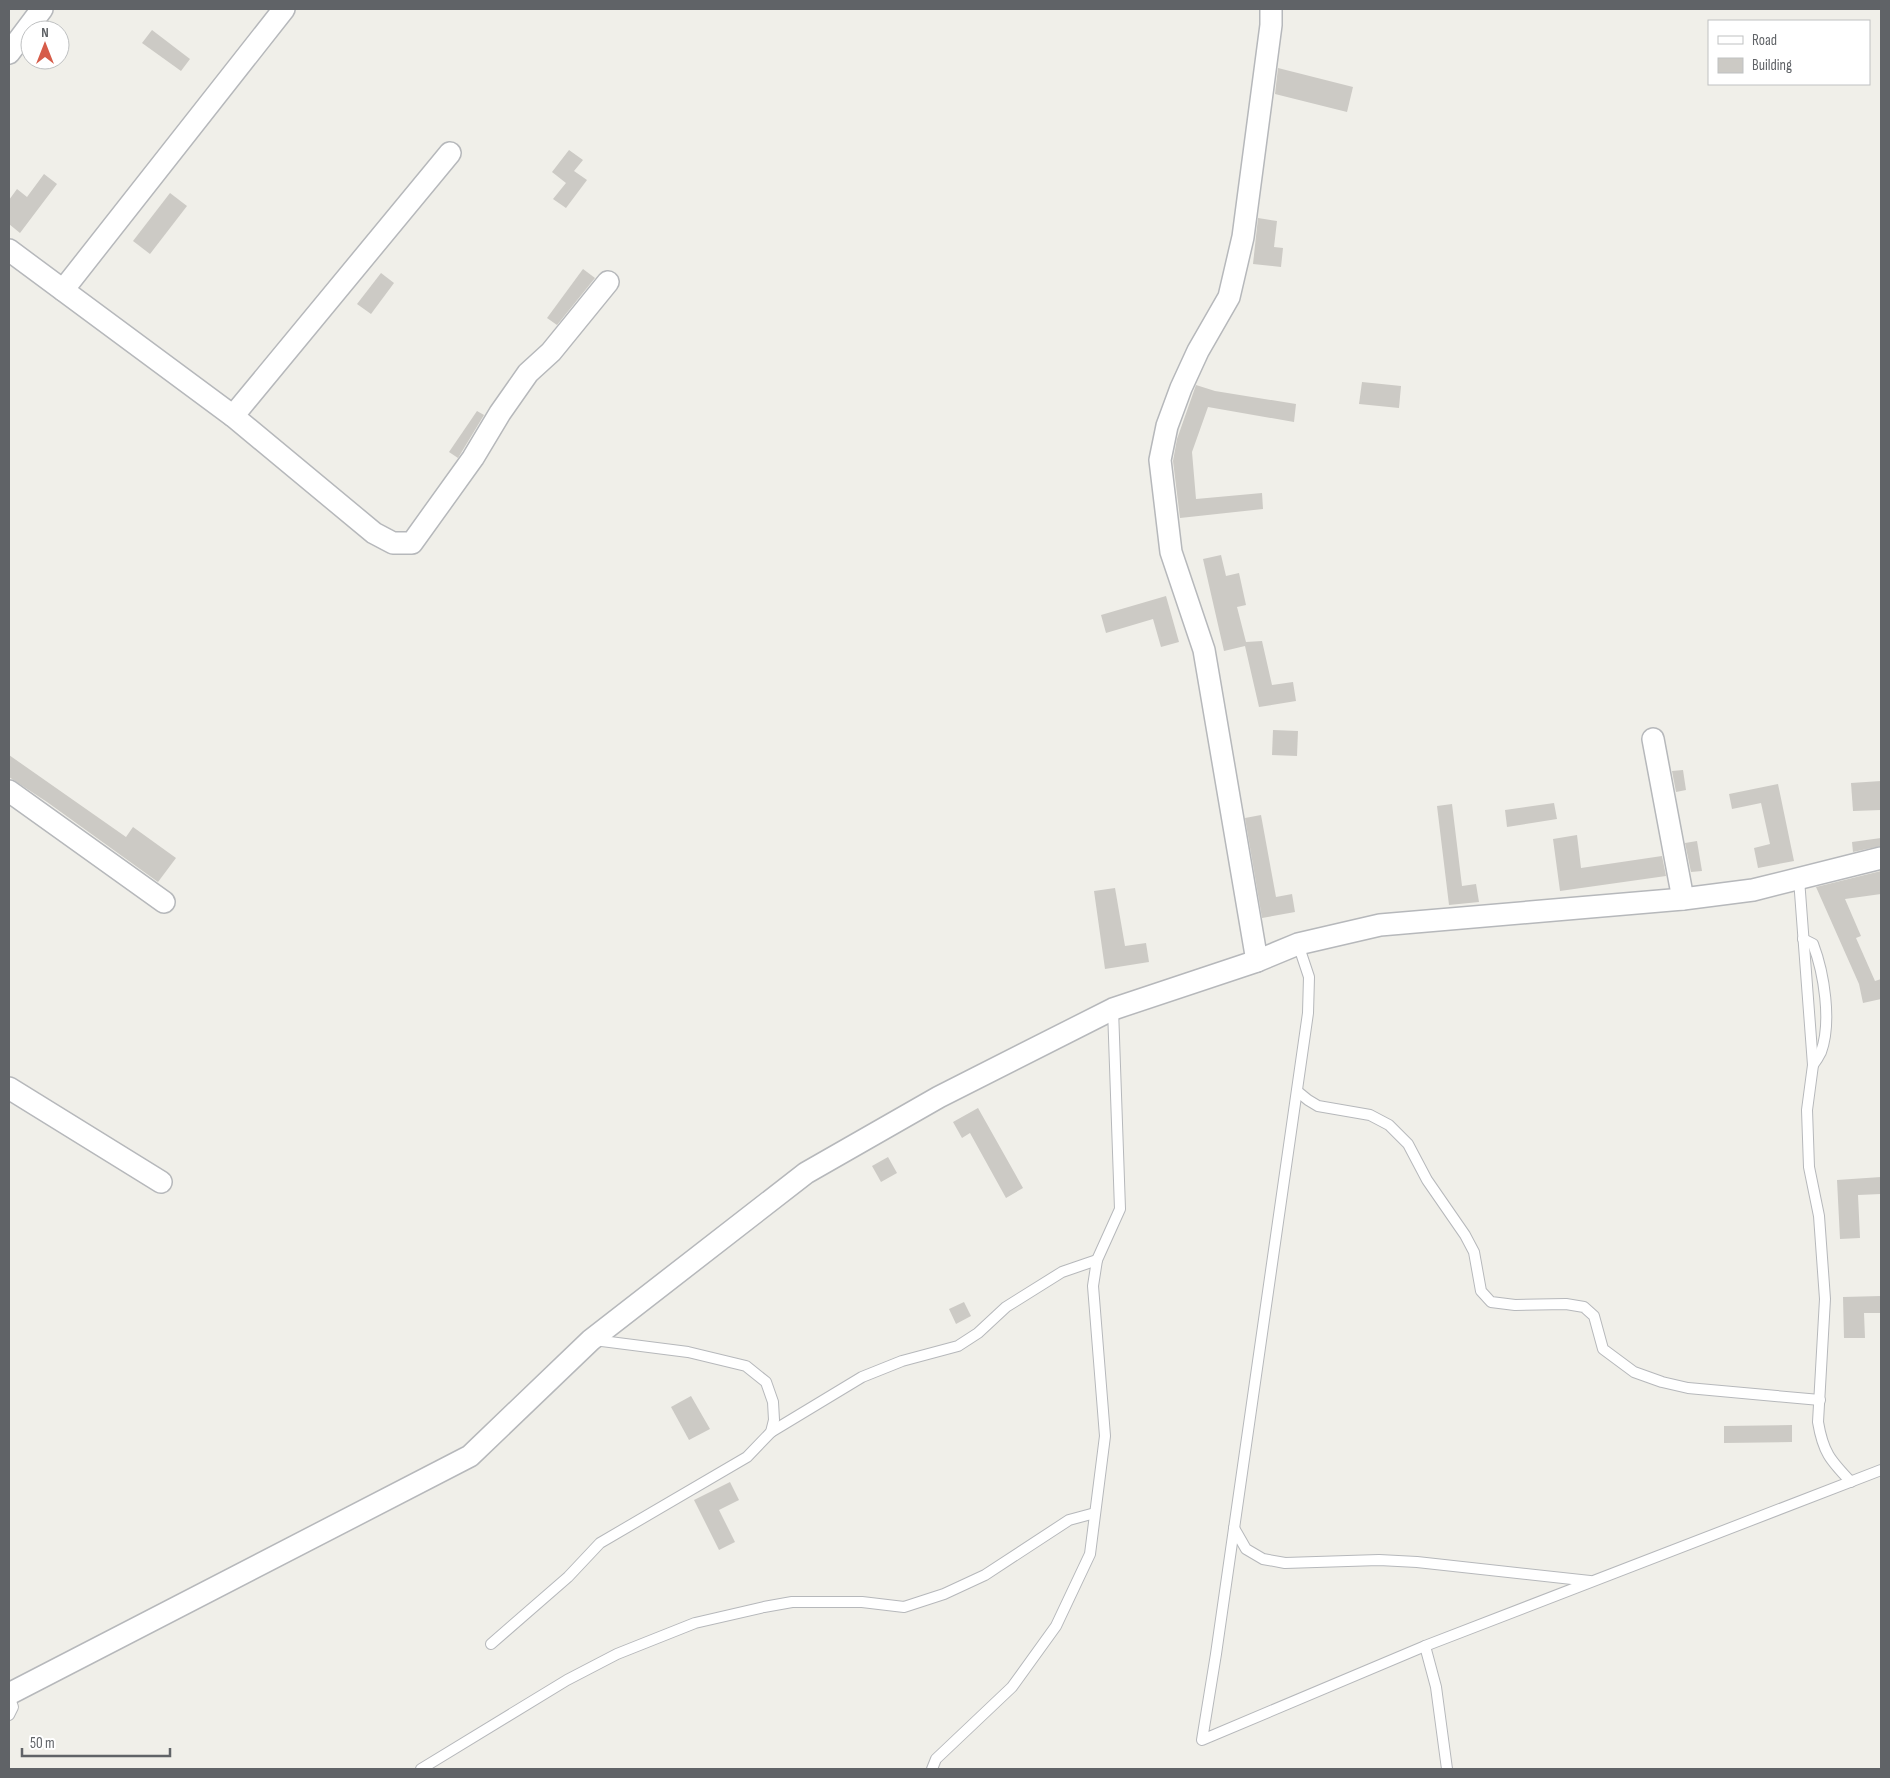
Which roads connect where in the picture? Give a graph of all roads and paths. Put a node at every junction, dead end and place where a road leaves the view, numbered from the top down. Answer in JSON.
{"nodes":[{"id":1,"x":42,"y":9,"type":"edge"},
{"id":2,"x":284,"y":9,"type":"edge"},
{"id":3,"x":1270,"y":9,"type":"edge"},
{"id":4,"x":9,"y":52,"type":"edge"},
{"id":5,"x":450,"y":153,"type":"dead end"},
{"id":6,"x":9,"y":250,"type":"edge"},
{"id":7,"x":608,"y":282,"type":"dead end"},
{"id":8,"x":63,"y":290,"type":"junction"},
{"id":9,"x":234,"y":416,"type":"junction"},
{"id":10,"x":1653,"y":740,"type":"dead end"},
{"id":11,"x":9,"y":791,"type":"edge"},
{"id":12,"x":1881,"y":858,"type":"edge"},
{"id":13,"x":1799,"y":879,"type":"junction"},
{"id":14,"x":1682,"y":899,"type":"junction"},
{"id":15,"x":164,"y":902,"type":"dead end"},
{"id":16,"x":1803,"y":939,"type":"junction"},
{"id":17,"x":1298,"y":944,"type":"junction"},
{"id":18,"x":1257,"y":961,"type":"junction"},
{"id":19,"x":1113,"y":1009,"type":"junction"},
{"id":20,"x":1813,"y":1065,"type":"junction"},
{"id":21,"x":9,"y":1088,"type":"edge"},
{"id":22,"x":1297,"y":1090,"type":"junction"},
{"id":23,"x":161,"y":1182,"type":"dead end"},
{"id":24,"x":1097,"y":1260,"type":"junction"},
{"id":25,"x":591,"y":1340,"type":"junction"},
{"id":26,"x":1820,"y":1400,"type":"junction"},
{"id":27,"x":771,"y":1432,"type":"junction"},
{"id":28,"x":1881,"y":1470,"type":"edge"},
{"id":29,"x":1851,"y":1482,"type":"junction"},
{"id":30,"x":1095,"y":1513,"type":"junction"},
{"id":31,"x":1234,"y":1528,"type":"junction"},
{"id":32,"x":1592,"y":1581,"type":"junction"},
{"id":33,"x":491,"y":1644,"type":"dead end"},
{"id":34,"x":1425,"y":1646,"type":"junction"},
{"id":35,"x":9,"y":1695,"type":"edge"},
{"id":36,"x":9,"y":1715,"type":"edge"},
{"id":37,"x":421,"y":1769,"type":"edge"},
{"id":38,"x":932,"y":1769,"type":"edge"},
{"id":39,"x":1447,"y":1769,"type":"edge"}],
"edges":[{"from":1,"to":4,"type":"street"},
{"from":2,"to":8,"type":"street"},
{"from":3,"to":18,"type":"street"},
{"from":5,"to":9,"type":"street"},
{"from":6,"to":8,"type":"street"},
{"from":7,"to":9,"type":"street"},
{"from":8,"to":9,"type":"street"},
{"from":10,"to":14,"type":"street"},
{"from":11,"to":15,"type":"street"},
{"from":12,"to":13,"type":"street"},
{"from":13,"to":14,"type":"street"},
{"from":13,"to":16,"type":"lane"},
{"from":14,"to":17,"type":"street"},
{"from":16,"to":20,"type":"lane"},
{"from":16,"to":20,"type":"lane"},
{"from":17,"to":18,"type":"street"},
{"from":17,"to":22,"type":"lane"},
{"from":18,"to":19,"type":"street"},
{"from":19,"to":24,"type":"lane"},
{"from":19,"to":25,"type":"street"},
{"from":20,"to":26,"type":"lane"},
{"from":21,"to":23,"type":"street"},
{"from":22,"to":26,"type":"lane"},
{"from":22,"to":31,"type":"lane"},
{"from":24,"to":27,"type":"lane"},
{"from":24,"to":30,"type":"lane"},
{"from":25,"to":27,"type":"lane"},
{"from":25,"to":35,"type":"street"},
{"from":26,"to":29,"type":"lane"},
{"from":27,"to":33,"type":"lane"},
{"from":28,"to":29,"type":"lane"},
{"from":29,"to":32,"type":"lane"},
{"from":30,"to":37,"type":"lane"},
{"from":30,"to":38,"type":"lane"},
{"from":31,"to":32,"type":"lane"},
{"from":31,"to":34,"type":"lane"},
{"from":32,"to":34,"type":"lane"},
{"from":34,"to":39,"type":"lane"},
{"from":35,"to":36,"type":"lane"}]}
